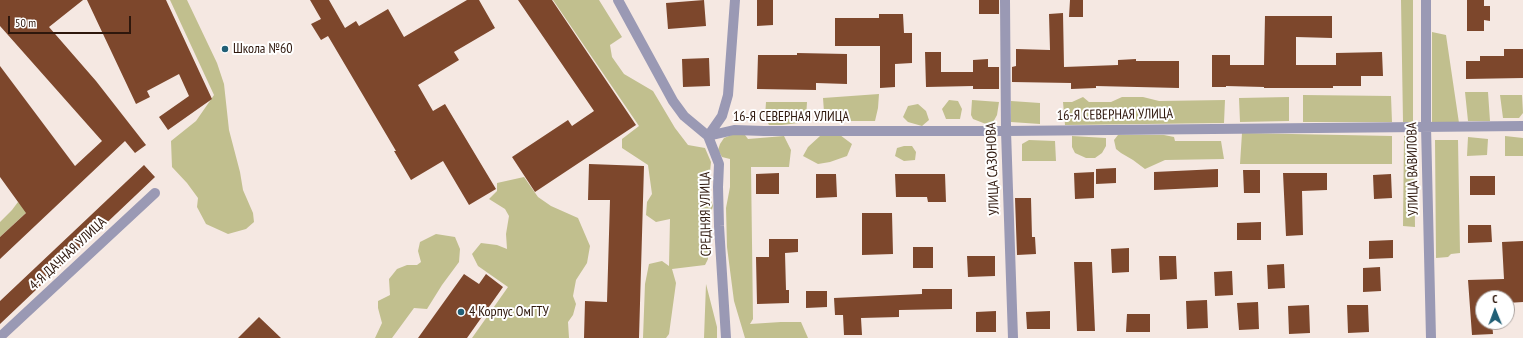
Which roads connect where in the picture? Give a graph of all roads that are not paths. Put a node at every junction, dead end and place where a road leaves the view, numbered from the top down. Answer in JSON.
{"nodes":[{"id":1,"x":618,"y":0,"type":"edge"},
{"id":2,"x":735,"y":0,"type":"edge"},
{"id":3,"x":1005,"y":0,"type":"edge"},
{"id":4,"x":1426,"y":0,"type":"edge"},
{"id":5,"x":1426,"y":126,"type":"junction"},
{"id":6,"x":1523,"y":126,"type":"edge"},
{"id":7,"x":1006,"y":131,"type":"junction"},
{"id":8,"x":708,"y":136,"type":"junction"},
{"id":9,"x":155,"y":192,"type":"dead end"},
{"id":10,"x":0,"y":337,"type":"edge"},
{"id":11,"x":726,"y":338,"type":"edge"},
{"id":12,"x":1013,"y":338,"type":"edge"},
{"id":13,"x":1431,"y":338,"type":"edge"}],
"edges":[{"from":1,"to":8,"type":"street"},
{"from":2,"to":8,"type":"street"},
{"from":3,"to":7,"type":"street","name":"УЛИЦА САЗОНОВА"},
{"from":4,"to":5,"type":"street","name":"УЛИЦА ВАВИЛОВА"},
{"from":5,"to":6,"type":"street","name":"16-Я СЕВЕРНАЯ УЛИЦА"},
{"from":5,"to":7,"type":"street","name":"16-Я СЕВЕРНАЯ УЛИЦА"},
{"from":5,"to":13,"type":"street","name":"УЛИЦА ВАВИЛОВА"},
{"from":7,"to":8,"type":"street","name":"16-Я СЕВЕРНАЯ УЛИЦА"},
{"from":7,"to":12,"type":"street","name":"УЛИЦА САЗОНОВА"},
{"from":8,"to":11,"type":"street","name":"СРЕДНЯЯ УЛИЦА"},
{"from":9,"to":10,"type":"street","name":"4-Я ДАЧНАЯ УЛИЦА"}]}
